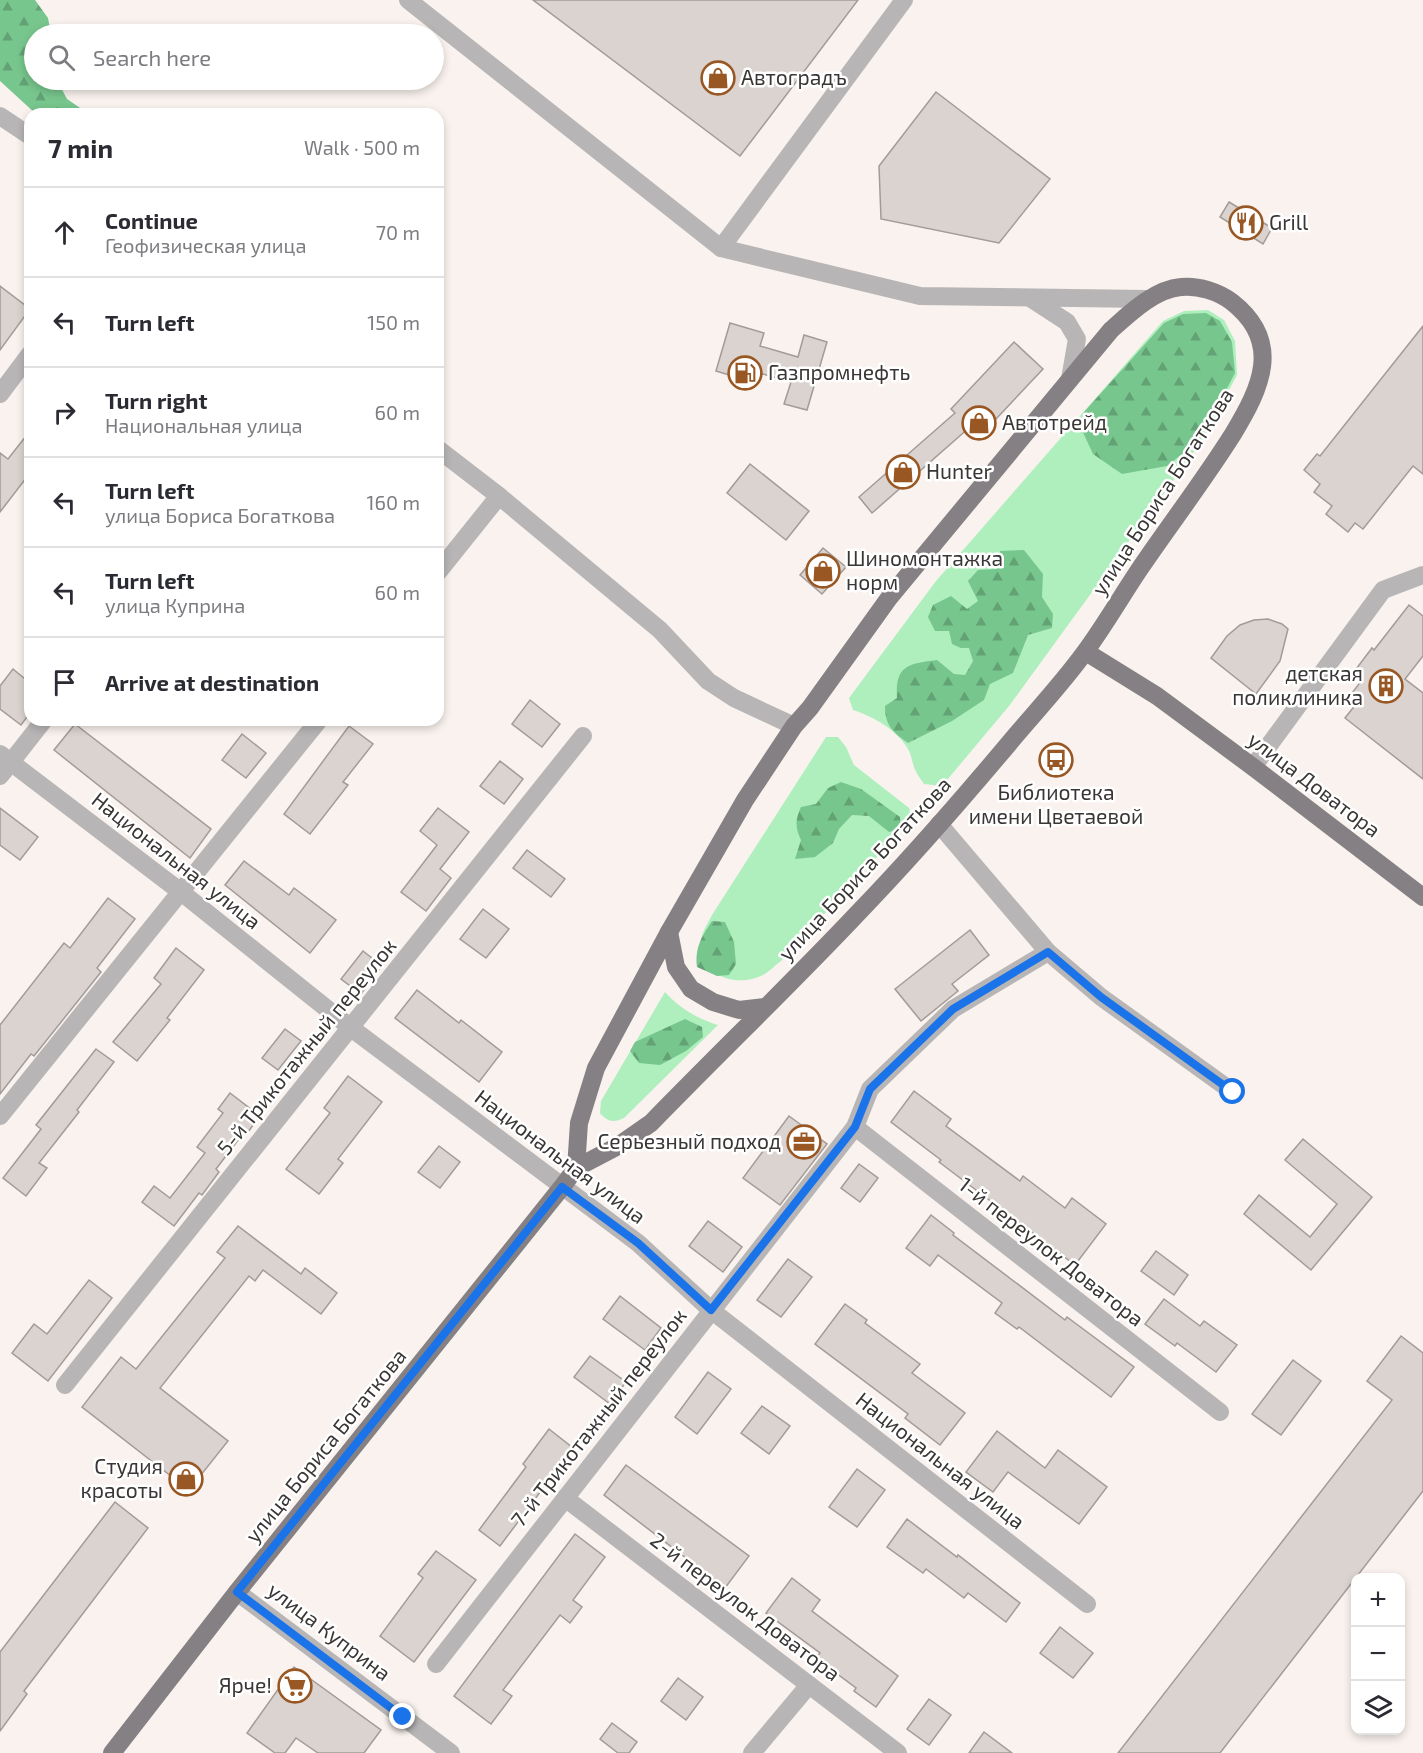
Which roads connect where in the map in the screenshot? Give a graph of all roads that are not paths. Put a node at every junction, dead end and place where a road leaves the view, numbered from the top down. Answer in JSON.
{"nodes":[{"id":1,"x":408,"y":0,"type":"edge"},
{"id":2,"x":904,"y":0,"type":"edge"},
{"id":3,"x":438,"y":24,"type":"edge"},
{"id":4,"x":444,"y":29,"type":"edge"},
{"id":5,"x":0,"y":116,"type":"edge"},
{"id":6,"x":24,"y":132,"type":"edge"},
{"id":7,"x":721,"y":248,"type":"junction"},
{"id":8,"x":1030,"y":298,"type":"junction"},
{"id":9,"x":1147,"y":299,"type":"junction"},
{"id":10,"x":24,"y":362,"type":"edge"},
{"id":11,"x":1070,"y":379,"type":"junction"},
{"id":12,"x":0,"y":394,"type":"edge"},
{"id":13,"x":444,"y":454,"type":"edge"},
{"id":14,"x":499,"y":496,"type":"junction"},
{"id":15,"x":444,"y":565,"type":"edge"},
{"id":16,"x":1423,"y":575,"type":"edge"},
{"id":17,"x":1086,"y":652,"type":"junction"},
{"id":18,"x":39,"y":726,"type":"edge"},
{"id":19,"x":314,"y":726,"type":"edge"},
{"id":20,"x":794,"y":726,"type":"junction"},
{"id":21,"x":583,"y":736,"type":"dead end"},
{"id":22,"x":4,"y":764,"type":"edge"},
{"id":23,"x":1253,"y":767,"type":"junction"},
{"id":24,"x":939,"y":824,"type":"junction"},
{"id":25,"x":181,"y":892,"type":"junction"},
{"id":26,"x":1423,"y":897,"type":"edge"},
{"id":27,"x":669,"y":932,"type":"junction"},
{"id":28,"x":1048,"y":952,"type":"junction"},
{"id":29,"x":765,"y":1007,"type":"junction"},
{"id":30,"x":351,"y":1028,"type":"junction"},
{"id":31,"x":1233,"y":1092,"type":"dead end"},
{"id":32,"x":0,"y":1116,"type":"edge"},
{"id":33,"x":855,"y":1127,"type":"junction"},
{"id":34,"x":576,"y":1168,"type":"junction"},
{"id":35,"x":562,"y":1187,"type":"junction"},
{"id":36,"x":711,"y":1310,"type":"junction"},
{"id":37,"x":65,"y":1385,"type":"dead end"},
{"id":38,"x":1220,"y":1412,"type":"dead end"},
{"id":39,"x":565,"y":1498,"type":"junction"},
{"id":40,"x":237,"y":1592,"type":"junction"},
{"id":41,"x":1087,"y":1604,"type":"dead end"},
{"id":42,"x":436,"y":1664,"type":"dead end"},
{"id":43,"x":809,"y":1685,"type":"junction"},
{"id":44,"x":112,"y":1753,"type":"edge"},
{"id":45,"x":451,"y":1753,"type":"edge"},
{"id":46,"x":752,"y":1753,"type":"edge"},
{"id":47,"x":898,"y":1753,"type":"edge"}],
"edges":[{"from":1,"to":3,"type":"street"},
{"from":2,"to":7,"type":"street"},
{"from":4,"to":7,"type":"street"},
{"from":5,"to":6,"type":"street"},
{"from":7,"to":8,"type":"street"},
{"from":8,"to":9,"type":"street"},
{"from":8,"to":11,"type":"street"},
{"from":9,"to":11,"type":"main road","name":"улица Бориса Богаткова"},
{"from":9,"to":17,"type":"main road","name":"улица Бориса Богаткова"},
{"from":10,"to":12,"type":"street"},
{"from":11,"to":20,"type":"main road","name":"улица Бориса Богаткова"},
{"from":13,"to":14,"type":"street"},
{"from":14,"to":15,"type":"street"},
{"from":14,"to":20,"type":"street"},
{"from":16,"to":23,"type":"street"},
{"from":17,"to":23,"type":"main road","name":"улица Доватора"},
{"from":17,"to":24,"type":"main road","name":"улица Бориса Богаткова"},
{"from":18,"to":22,"type":"street"},
{"from":19,"to":25,"type":"street"},
{"from":20,"to":27,"type":"main road","name":"улица Бориса Богаткова"},
{"from":21,"to":30,"type":"street","name":"5-й Трикотажный переулок"},
{"from":22,"to":25,"type":"street","name":"Национальная улица"},
{"from":23,"to":26,"type":"main road","name":"улица Доватора"},
{"from":24,"to":28,"type":"street"},
{"from":24,"to":29,"type":"main road","name":"улица Бориса Богаткова"},
{"from":25,"to":30,"type":"street","name":"Национальная улица"},
{"from":25,"to":32,"type":"street"},
{"from":27,"to":29,"type":"main road"},
{"from":27,"to":34,"type":"main road","name":"улица Бориса Богаткова"},
{"from":28,"to":31,"type":"street"},
{"from":28,"to":33,"type":"street","name":"7-й Трикотажный переулок"},
{"from":29,"to":34,"type":"main road","name":"улица Бориса Богаткова"},
{"from":30,"to":35,"type":"street","name":"Национальная улица"},
{"from":30,"to":37,"type":"street","name":"5-й Трикотажный переулок"},
{"from":33,"to":36,"type":"street","name":"7-й Трикотажный переулок"},
{"from":33,"to":38,"type":"street","name":"1-й переулок Доватора"},
{"from":34,"to":35,"type":"main road","name":"улица Бориса Богаткова"},
{"from":35,"to":36,"type":"street","name":"Национальная улица"},
{"from":35,"to":40,"type":"main road","name":"улица Бориса Богаткова"},
{"from":36,"to":39,"type":"street","name":"7-й Трикотажный переулок"},
{"from":36,"to":41,"type":"street","name":"Национальная улица"},
{"from":39,"to":42,"type":"street","name":"7-й Трикотажный переулок"},
{"from":39,"to":43,"type":"street","name":"2-й переулок Доватора"},
{"from":40,"to":44,"type":"main road","name":"улица Бориса Богаткова"},
{"from":40,"to":45,"type":"street","name":"улица Куприна"},
{"from":43,"to":46,"type":"street"},
{"from":43,"to":47,"type":"street","name":"2-й переулок Доватора"}]}
